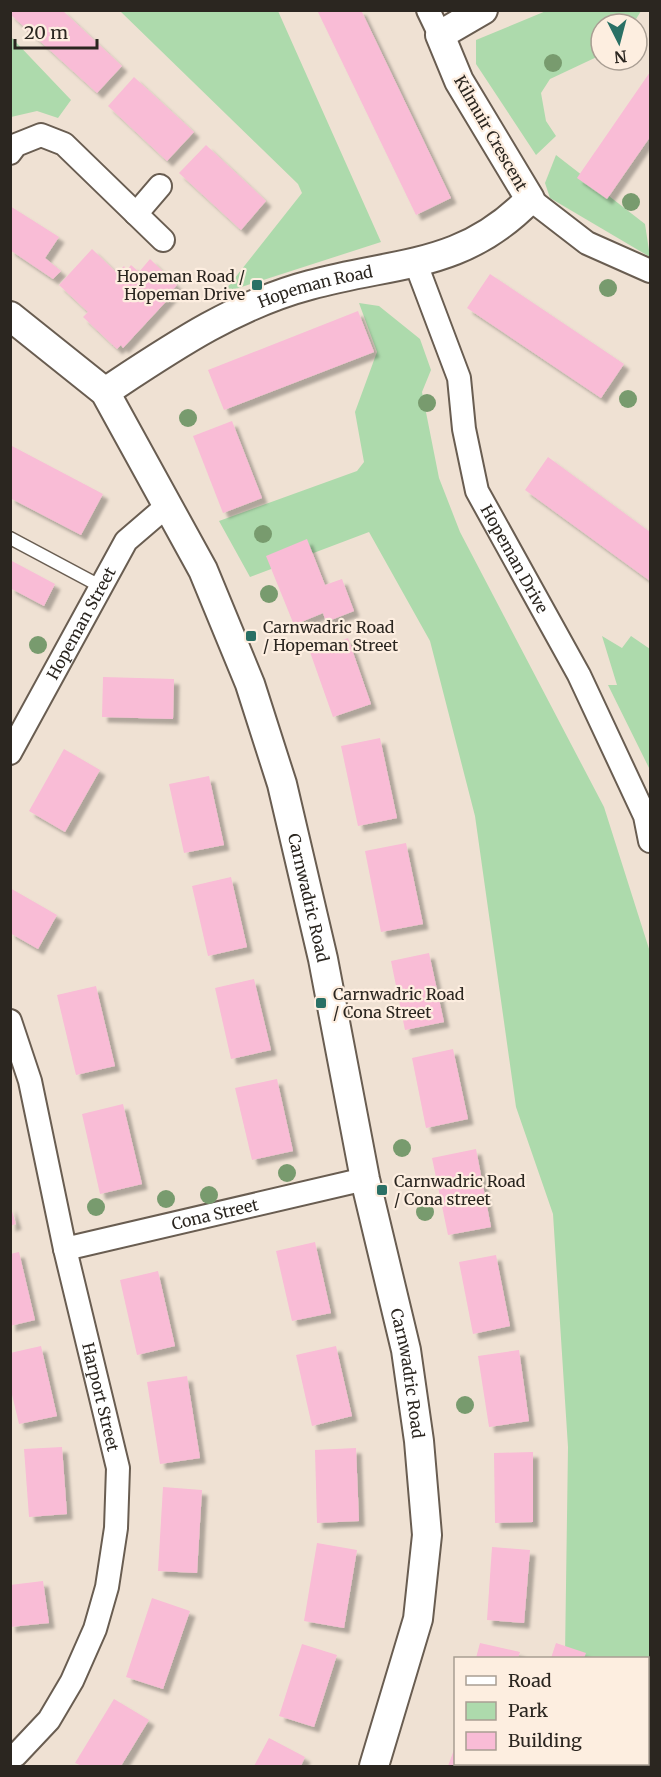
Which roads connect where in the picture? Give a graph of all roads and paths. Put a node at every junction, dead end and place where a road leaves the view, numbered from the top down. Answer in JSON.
{"nodes":[{"id":1,"x":483,"y":10,"type":"edge"},
{"id":2,"x":434,"y":23,"type":"edge"},
{"id":3,"x":10,"y":153,"type":"edge"},
{"id":4,"x":160,"y":186,"type":"dead end"},
{"id":5,"x":530,"y":199,"type":"junction"},
{"id":6,"x":136,"y":214,"type":"junction"},
{"id":7,"x":163,"y":240,"type":"dead end"},
{"id":8,"x":416,"y":264,"type":"junction"},
{"id":9,"x":651,"y":271,"type":"edge"},
{"id":10,"x":10,"y":316,"type":"edge"},
{"id":11,"x":105,"y":392,"type":"junction"},
{"id":12,"x":168,"y":505,"type":"junction"},
{"id":13,"x":10,"y":538,"type":"edge"},
{"id":14,"x":100,"y":586,"type":"junction"},
{"id":15,"x":10,"y":753,"type":"edge"},
{"id":16,"x":648,"y":816,"type":"edge"},
{"id":17,"x":651,"y":841,"type":"edge"},
{"id":18,"x":10,"y":1021,"type":"edge"},
{"id":19,"x":365,"y":1179,"type":"junction"},
{"id":20,"x":65,"y":1249,"type":"junction"},
{"id":21,"x":17,"y":1756,"type":"edge"},
{"id":22,"x":374,"y":1767,"type":"edge"}],
"edges":[{"from":1,"to":2,"type":"street"},
{"from":2,"to":5,"type":"street","name":"Kilmuir Crescent"},
{"from":3,"to":6,"type":"street"},
{"from":4,"to":6,"type":"street"},
{"from":5,"to":8,"type":"street","name":"Hopeman Road"},
{"from":5,"to":9,"type":"street","name":"Kilmuir Crescent"},
{"from":6,"to":7,"type":"street"},
{"from":8,"to":11,"type":"street","name":"Hopeman Road"},
{"from":8,"to":16,"type":"street","name":"Hopeman Drive"},
{"from":10,"to":11,"type":"street","name":"Carnwadric Road"},
{"from":11,"to":12,"type":"street","name":"Carnwadric Road"},
{"from":12,"to":14,"type":"street","name":"Hopeman Street"},
{"from":12,"to":19,"type":"street","name":"Carnwadric Road"},
{"from":13,"to":14,"type":"lane"},
{"from":14,"to":15,"type":"street","name":"Hopeman Street"},
{"from":16,"to":17,"type":"street","name":"Hopeman Drive"},
{"from":18,"to":20,"type":"street","name":"Harport Street"},
{"from":19,"to":20,"type":"street","name":"Cona Street"},
{"from":19,"to":22,"type":"street","name":"Carnwadric Road"},
{"from":20,"to":21,"type":"street","name":"Harport Street"}]}
